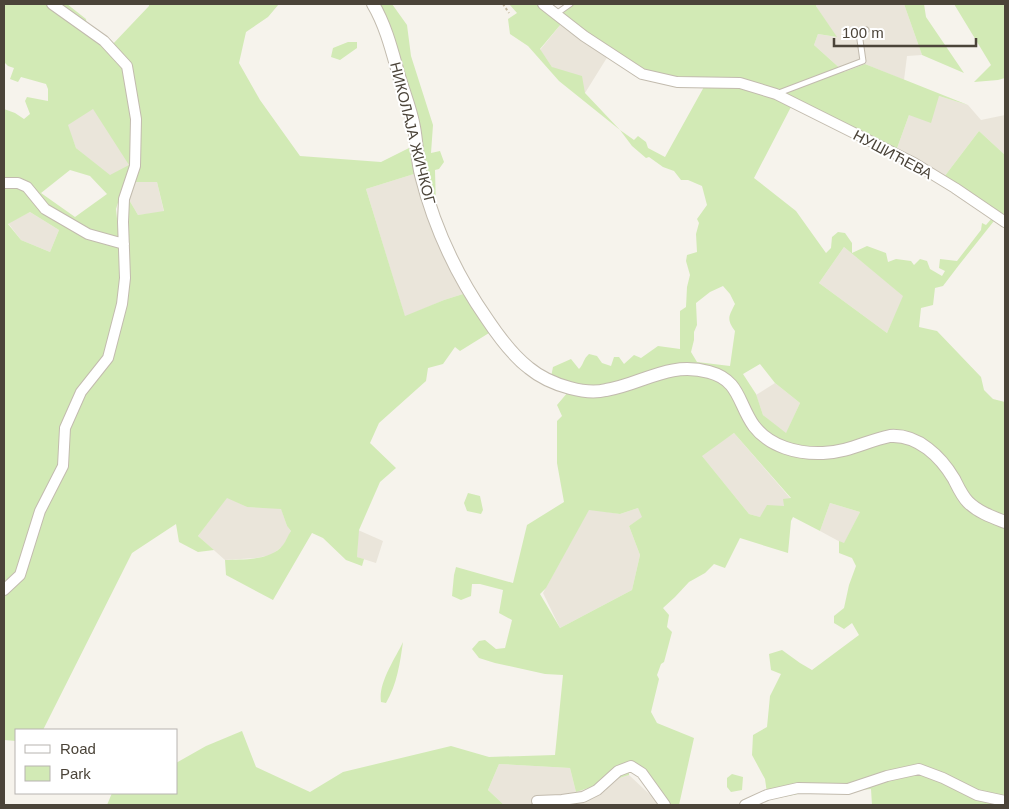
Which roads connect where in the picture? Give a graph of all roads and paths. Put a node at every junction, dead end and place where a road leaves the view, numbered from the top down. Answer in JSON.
{"nodes":[{"id":1,"x":52,"y":4,"type":"edge"},
{"id":2,"x":372,"y":4,"type":"edge"},
{"id":3,"x":503,"y":4,"type":"edge"},
{"id":4,"x":543,"y":4,"type":"edge"},
{"id":5,"x":570,"y":4,"type":"edge"},
{"id":6,"x":509,"y":13,"type":"dead end"},
{"id":7,"x":556,"y":14,"type":"junction"},
{"id":8,"x":866,"y":30,"type":"dead end"},
{"id":9,"x":776,"y":94,"type":"junction"},
{"id":10,"x":4,"y":183,"type":"edge"},
{"id":11,"x":1005,"y":222,"type":"edge"},
{"id":12,"x":124,"y":244,"type":"junction"},
{"id":13,"x":1005,"y":522,"type":"edge"},
{"id":14,"x":4,"y":590,"type":"edge"},
{"id":15,"x":537,"y":801,"type":"dead end"},
{"id":16,"x":1005,"y":801,"type":"edge"},
{"id":17,"x":665,"y":805,"type":"edge"},
{"id":18,"x":745,"y":805,"type":"edge"}],
"edges":[{"from":1,"to":12,"type":"street"},
{"from":2,"to":13,"type":"street","name":"НИКОЛАЈА ЖИЧКОГ"},
{"from":3,"to":6,"type":"path"},
{"from":4,"to":7,"type":"street","name":"НУШИЋЕВА"},
{"from":5,"to":7,"type":"lane"},
{"from":7,"to":9,"type":"street","name":"НУШИЋЕВА"},
{"from":8,"to":9,"type":"lane"},
{"from":9,"to":11,"type":"street","name":"НУШИЋЕВА"},
{"from":10,"to":12,"type":"street"},
{"from":12,"to":14,"type":"street"},
{"from":15,"to":17,"type":"street"},
{"from":16,"to":18,"type":"street"}]}
